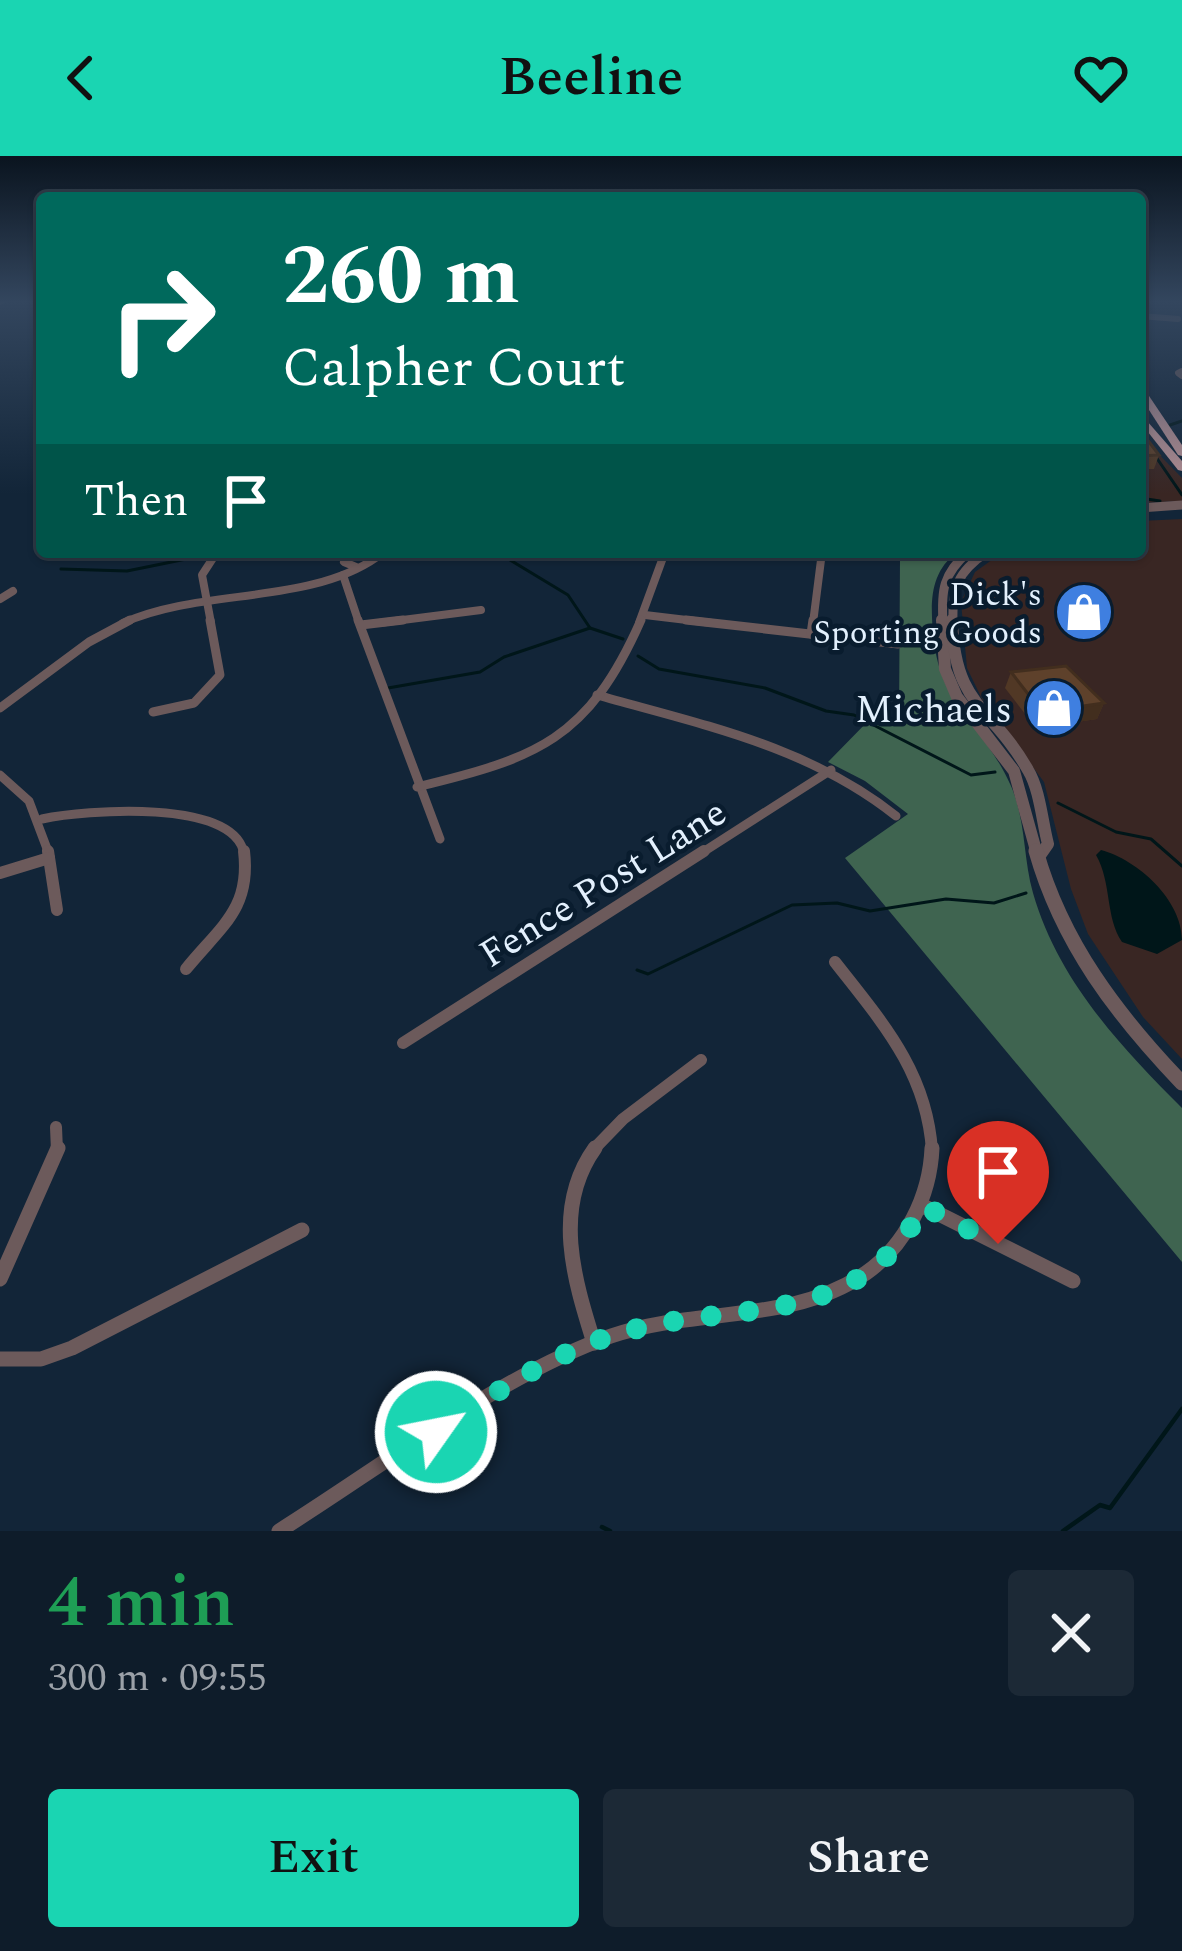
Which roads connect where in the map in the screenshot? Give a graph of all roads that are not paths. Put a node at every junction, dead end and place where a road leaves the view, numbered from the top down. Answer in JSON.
{"nodes":[{"id":1,"x":1146,"y":397,"type":"edge"},
{"id":2,"x":1146,"y":423,"type":"edge"},
{"id":3,"x":1176,"y":438,"type":"edge"},
{"id":4,"x":1182,"y":453,"type":"edge"},
{"id":5,"x":1182,"y":468,"type":"edge"},
{"id":6,"x":1182,"y":508,"type":"edge"},
{"id":7,"x":1146,"y":511,"type":"edge"},
{"id":8,"x":212,"y":558,"type":"edge"},
{"id":9,"x":345,"y":558,"type":"edge"},
{"id":10,"x":376,"y":558,"type":"edge"},
{"id":11,"x":663,"y":558,"type":"edge"},
{"id":12,"x":821,"y":558,"type":"edge"},
{"id":13,"x":962,"y":558,"type":"edge"},
{"id":14,"x":978,"y":558,"type":"edge"},
{"id":15,"x":356,"y":567,"type":"junction"},
{"id":16,"x":344,"y":575,"type":"junction"},
{"id":17,"x":13,"y":591,"type":"dead end"},
{"id":18,"x":0,"y":599,"type":"edge"},
{"id":19,"x":206,"y":600,"type":"junction"},
{"id":20,"x":481,"y":610,"type":"dead end"},
{"id":21,"x":645,"y":615,"type":"junction"},
{"id":22,"x":361,"y":626,"type":"junction"},
{"id":23,"x":811,"y":634,"type":"junction"},
{"id":24,"x":898,"y":644,"type":"dead end"},
{"id":25,"x":597,"y":694,"type":"junction"},
{"id":26,"x":0,"y":707,"type":"edge"},
{"id":27,"x":153,"y":712,"type":"dead end"},
{"id":28,"x":831,"y":770,"type":"junction"},
{"id":29,"x":0,"y":776,"type":"edge"},
{"id":30,"x":417,"y":787,"type":"junction"},
{"id":31,"x":896,"y":816,"type":"dead end"},
{"id":32,"x":42,"y":819,"type":"junction"},
{"id":33,"x":440,"y":839,"type":"dead end"},
{"id":34,"x":1041,"y":854,"type":"junction"},
{"id":35,"x":49,"y":859,"type":"junction"},
{"id":36,"x":0,"y":873,"type":"edge"},
{"id":37,"x":57,"y":910,"type":"dead end"},
{"id":38,"x":835,"y":962,"type":"dead end"},
{"id":39,"x":186,"y":969,"type":"dead end"},
{"id":40,"x":403,"y":1043,"type":"dead end"},
{"id":41,"x":700,"y":1060,"type":"dead end"},
{"id":42,"x":1182,"y":1083,"type":"edge"},
{"id":43,"x":56,"y":1127,"type":"dead end"},
{"id":44,"x":923,"y":1206,"type":"junction"},
{"id":45,"x":302,"y":1230,"type":"dead end"},
{"id":46,"x":0,"y":1279,"type":"edge"},
{"id":47,"x":1072,"y":1282,"type":"dead end"},
{"id":48,"x":594,"y":1343,"type":"junction"},
{"id":49,"x":0,"y":1360,"type":"edge"},
{"id":50,"x":278,"y":1531,"type":"edge"}],
"edges":[{"from":1,"to":3,"type":"main road"},
{"from":2,"to":5,"type":"main road"},
{"from":3,"to":4,"type":"main road"},
{"from":6,"to":7,"type":"street"},
{"from":8,"to":19,"type":"street"},
{"from":9,"to":15,"type":"street"},
{"from":10,"to":15,"type":"street"},
{"from":11,"to":21,"type":"street"},
{"from":12,"to":23,"type":"street"},
{"from":13,"to":34,"type":"street"},
{"from":14,"to":34,"type":"street"},
{"from":15,"to":16,"type":"street"},
{"from":16,"to":19,"type":"street"},
{"from":16,"to":22,"type":"street"},
{"from":17,"to":18,"type":"street"},
{"from":19,"to":26,"type":"street"},
{"from":19,"to":27,"type":"street"},
{"from":20,"to":22,"type":"street"},
{"from":21,"to":23,"type":"street"},
{"from":21,"to":25,"type":"street"},
{"from":22,"to":30,"type":"street"},
{"from":23,"to":24,"type":"street"},
{"from":25,"to":28,"type":"street"},
{"from":25,"to":30,"type":"street"},
{"from":28,"to":31,"type":"street"},
{"from":28,"to":40,"type":"street","name":"Fence Post Lane"},
{"from":29,"to":32,"type":"street"},
{"from":30,"to":33,"type":"street"},
{"from":32,"to":35,"type":"street"},
{"from":32,"to":39,"type":"street"},
{"from":34,"to":42,"type":"street"},
{"from":35,"to":36,"type":"street"},
{"from":35,"to":37,"type":"street"},
{"from":38,"to":44,"type":"street"},
{"from":41,"to":48,"type":"street"},
{"from":43,"to":46,"type":"street"},
{"from":44,"to":47,"type":"street"},
{"from":44,"to":48,"type":"street"},
{"from":45,"to":49,"type":"street"},
{"from":48,"to":50,"type":"street"}]}
